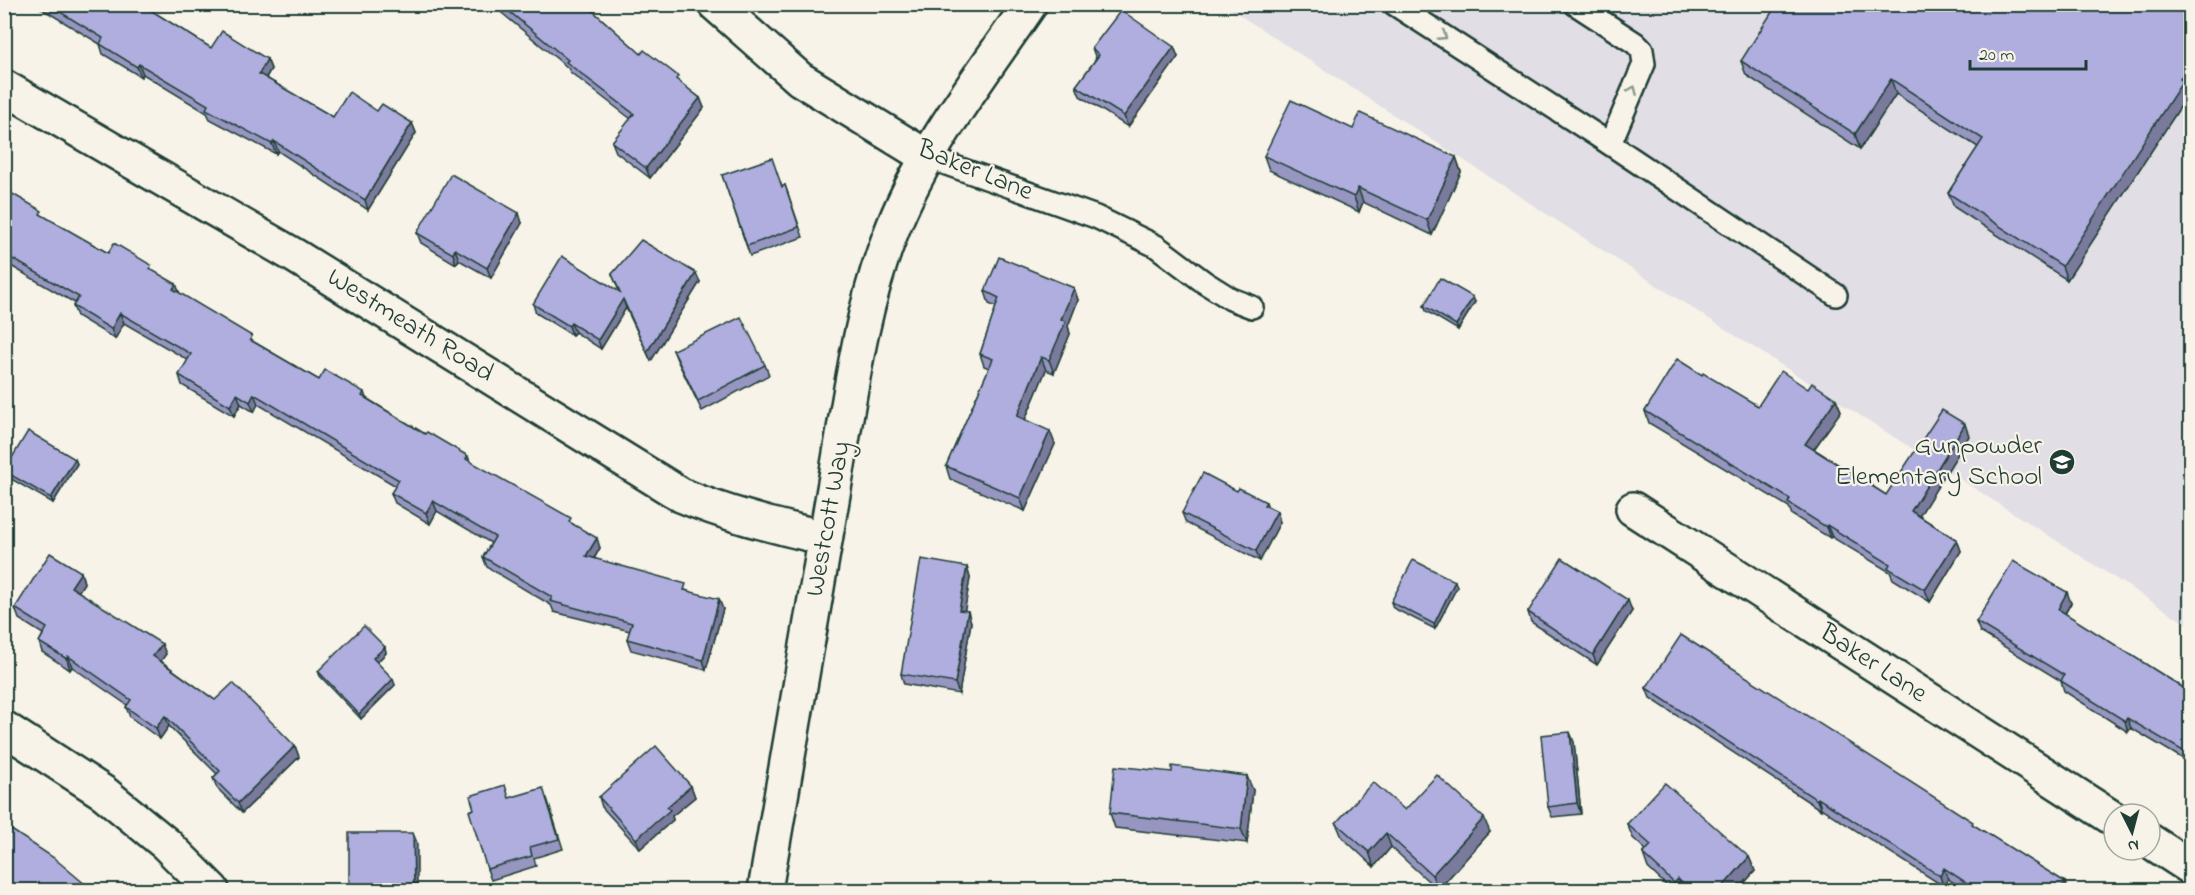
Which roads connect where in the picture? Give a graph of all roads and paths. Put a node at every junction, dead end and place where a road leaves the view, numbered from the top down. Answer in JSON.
{"nodes":[{"id":1,"x":715,"y":4,"type":"edge"},
{"id":2,"x":1030,"y":4,"type":"edge"},
{"id":3,"x":1394,"y":4,"type":"edge"},
{"id":4,"x":1575,"y":4,"type":"edge"},
{"id":5,"x":4,"y":87,"type":"edge"},
{"id":6,"x":1610,"y":144,"type":"junction"},
{"id":7,"x":927,"y":157,"type":"junction"},
{"id":8,"x":1836,"y":295,"type":"dead end"},
{"id":9,"x":1252,"y":307,"type":"dead end"},
{"id":10,"x":1633,"y":509,"type":"dead end"},
{"id":11,"x":825,"y":538,"type":"junction"},
{"id":12,"x":4,"y":728,"type":"edge"},
{"id":13,"x":2102,"y":811,"type":"edge"},
{"id":14,"x":2162,"y":850,"type":"edge"},
{"id":15,"x":2190,"y":867,"type":"edge"},
{"id":16,"x":212,"y":891,"type":"edge"},
{"id":17,"x":765,"y":891,"type":"edge"}],
"edges":[{"from":1,"to":7,"type":"street","name":"Baker Lane"},
{"from":2,"to":7,"type":"street","name":"Westcott Way"},
{"from":3,"to":6,"type":"lane","one_way":true},
{"from":6,"to":4,"type":"lane","one_way":true},
{"from":5,"to":11,"type":"street","name":"Westmeath Road"},
{"from":6,"to":8,"type":"lane"},
{"from":7,"to":9,"type":"lane","name":"Baker Lane"},
{"from":7,"to":11,"type":"street","name":"Westcott Way"},
{"from":10,"to":13,"type":"street","name":"Baker Lane"},
{"from":11,"to":17,"type":"street","name":"Westcott Way"},
{"from":12,"to":16,"type":"street"},
{"from":14,"to":15,"type":"street"}]}
